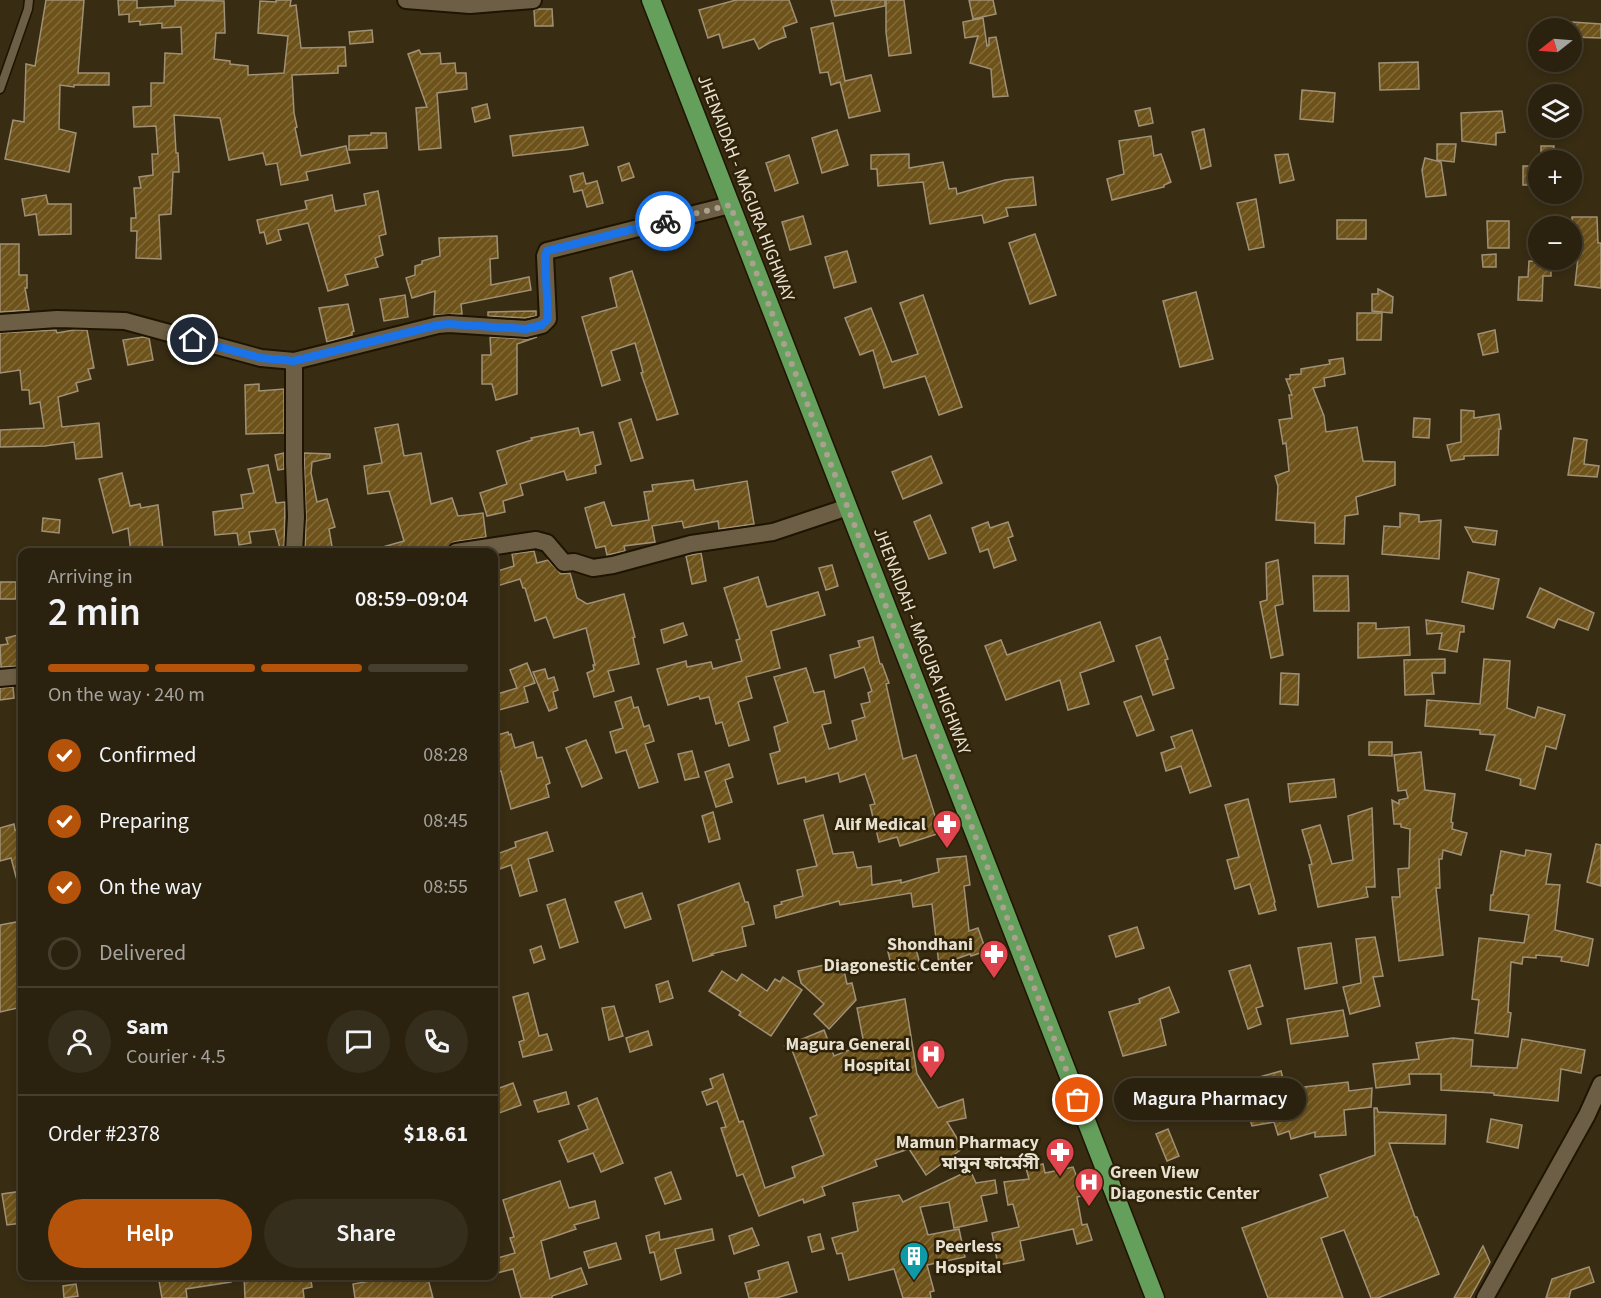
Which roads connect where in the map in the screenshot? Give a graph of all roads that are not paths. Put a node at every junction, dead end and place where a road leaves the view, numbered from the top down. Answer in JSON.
{"nodes":[{"id":1,"x":29,"y":0,"type":"edge"},
{"id":2,"x":406,"y":0,"type":"edge"},
{"id":3,"x":533,"y":0,"type":"edge"},
{"id":4,"x":651,"y":0,"type":"edge"},
{"id":5,"x":0,"y":89,"type":"edge"},
{"id":6,"x":730,"y":205,"type":"junction"},
{"id":7,"x":0,"y":323,"type":"edge"},
{"id":8,"x":294,"y":361,"type":"junction"},
{"id":9,"x":848,"y":507,"type":"junction"},
{"id":10,"x":294,"y":548,"type":"edge"},
{"id":11,"x":483,"y":548,"type":"edge"},
{"id":12,"x":18,"y":676,"type":"edge"},
{"id":13,"x":0,"y":678,"type":"edge"},
{"id":14,"x":1601,"y":1084,"type":"edge"},
{"id":15,"x":1155,"y":1298,"type":"edge"},
{"id":16,"x":1485,"y":1298,"type":"edge"}],
"edges":[{"from":1,"to":5,"type":"lane"},
{"from":2,"to":3,"type":"street"},
{"from":4,"to":6,"type":"highway","name":"JHENAIDAH - MAGURA HIGHWAY"},
{"from":6,"to":8,"type":"street"},
{"from":6,"to":9,"type":"highway","name":"JHENAIDAH - MAGURA HIGHWAY"},
{"from":7,"to":8,"type":"street"},
{"from":8,"to":10,"type":"street"},
{"from":9,"to":11,"type":"street"},
{"from":9,"to":15,"type":"highway","name":"JHENAIDAH - MAGURA HIGHWAY"},
{"from":12,"to":13,"type":"street"},
{"from":14,"to":16,"type":"street"}]}
